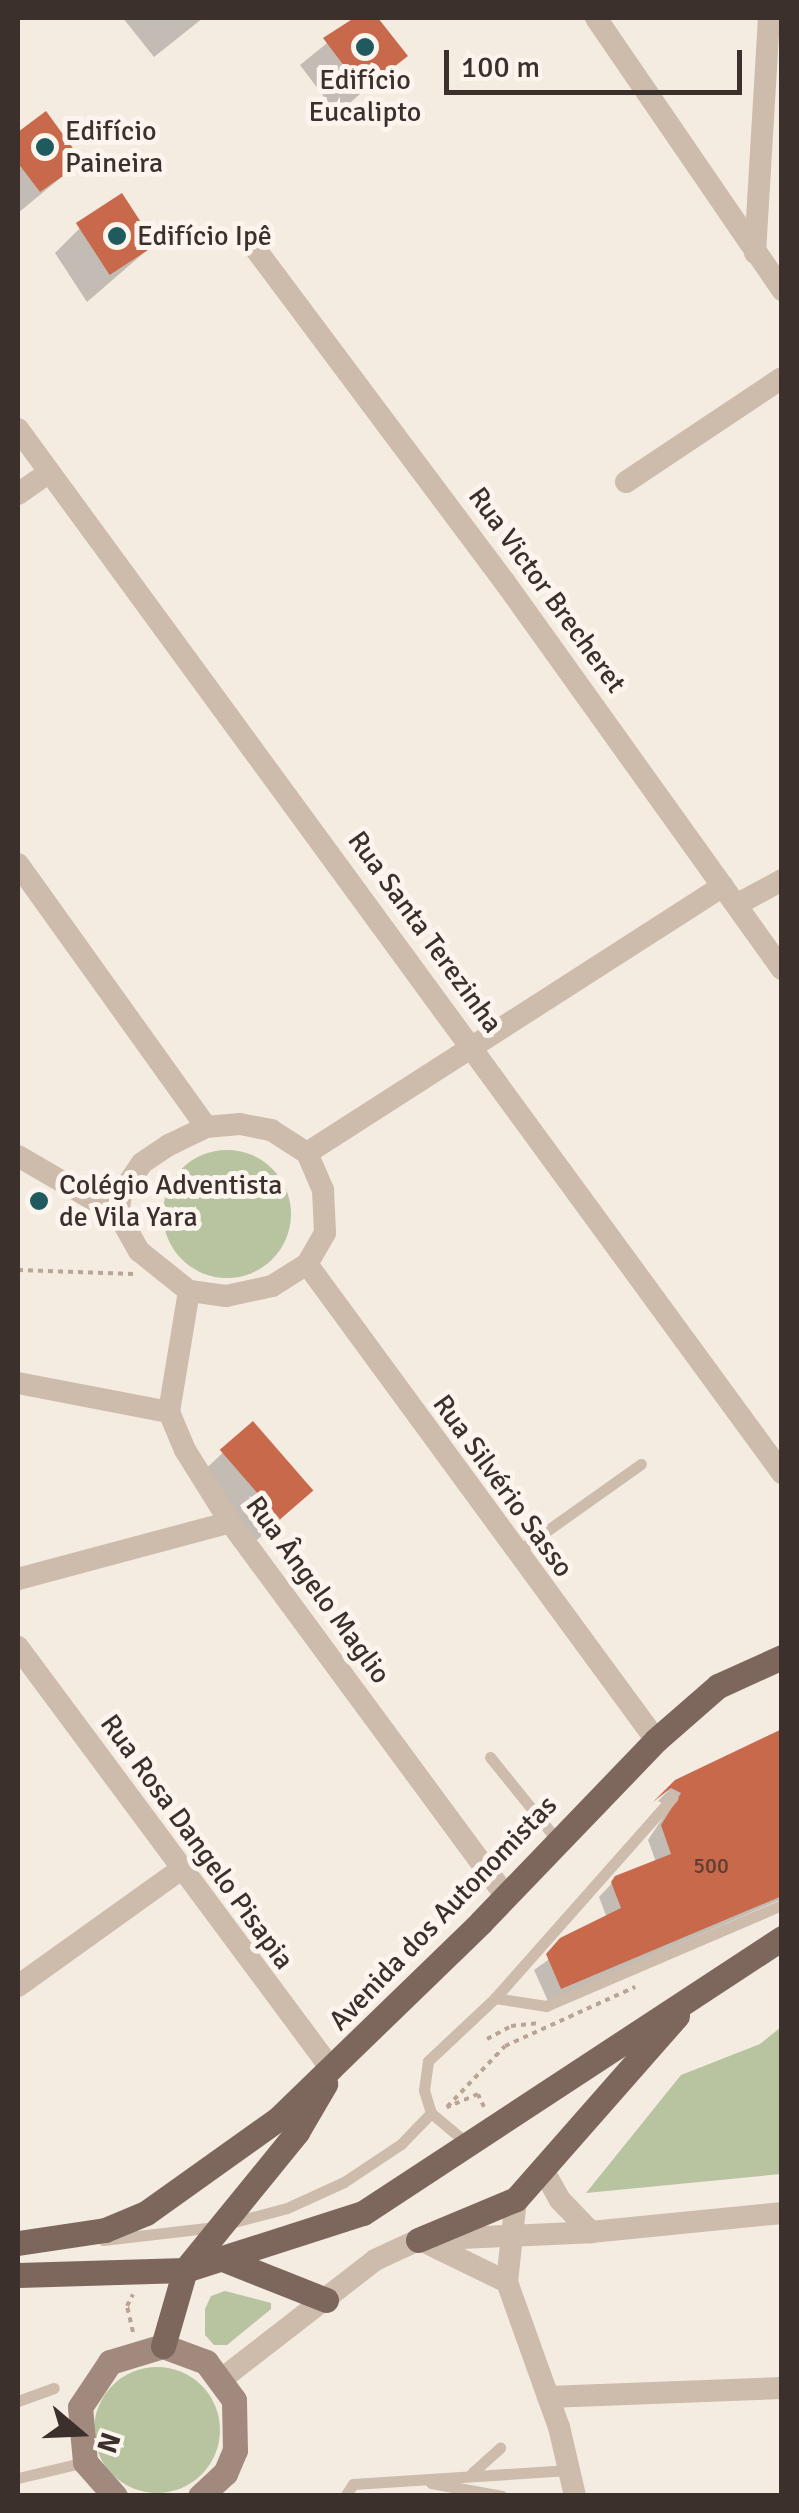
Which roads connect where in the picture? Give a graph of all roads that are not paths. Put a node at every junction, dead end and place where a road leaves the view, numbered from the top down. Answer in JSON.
{"nodes":[{"id":1,"x":596,"y":18,"type":"edge"},
{"id":2,"x":769,"y":18,"type":"edge"},
{"id":3,"x":257,"y":252,"type":"dead end"},
{"id":4,"x":755,"y":253,"type":"junction"},
{"id":5,"x":782,"y":290,"type":"edge"},
{"id":6,"x":782,"y":378,"type":"edge"},
{"id":7,"x":18,"y":429,"type":"edge"},
{"id":8,"x":49,"y":472,"type":"junction"},
{"id":9,"x":626,"y":482,"type":"dead end"},
{"id":10,"x":18,"y":494,"type":"edge"},
{"id":11,"x":18,"y":864,"type":"edge"},
{"id":12,"x":782,"y":880,"type":"edge"},
{"id":13,"x":731,"y":895,"type":"junction"},
{"id":14,"x":782,"y":969,"type":"edge"},
{"id":15,"x":471,"y":1045,"type":"junction"},
{"id":16,"x":206,"y":1127,"type":"junction"},
{"id":17,"x":307,"y":1153,"type":"junction"},
{"id":18,"x":18,"y":1156,"type":"edge"},
{"id":19,"x":118,"y":1214,"type":"junction"},
{"id":20,"x":307,"y":1264,"type":"junction"},
{"id":21,"x":189,"y":1290,"type":"junction"},
{"id":22,"x":18,"y":1383,"type":"edge"},
{"id":23,"x":169,"y":1412,"type":"junction"},
{"id":24,"x":641,"y":1464,"type":"dead end"},
{"id":25,"x":782,"y":1473,"type":"edge"},
{"id":26,"x":230,"y":1522,"type":"junction"},
{"id":27,"x":514,"y":1554,"type":"junction"},
{"id":28,"x":18,"y":1578,"type":"edge"},
{"id":29,"x":18,"y":1647,"type":"edge"},
{"id":30,"x":782,"y":1656,"type":"edge"},
{"id":31,"x":656,"y":1740,"type":"junction"},
{"id":32,"x":490,"y":1757,"type":"dead end"},
{"id":33,"x":674,"y":1798,"type":"dead end"},
{"id":34,"x":557,"y":1840,"type":"junction"},
{"id":35,"x":180,"y":1870,"type":"junction"},
{"id":36,"x":504,"y":1895,"type":"junction"},
{"id":37,"x":782,"y":1905,"type":"edge"},
{"id":38,"x":782,"y":1938,"type":"edge"},
{"id":39,"x":18,"y":1986,"type":"edge"},
{"id":40,"x":698,"y":1991,"type":"junction"},
{"id":41,"x":494,"y":1998,"type":"junction"},
{"id":42,"x":332,"y":2070,"type":"junction"},
{"id":43,"x":431,"y":2113,"type":"junction"},
{"id":44,"x":468,"y":2144,"type":"junction"},
{"id":45,"x":545,"y":2173,"type":"junction"},
{"id":46,"x":516,"y":2199,"type":"junction"},
{"id":47,"x":782,"y":2213,"type":"edge"},
{"id":48,"x":215,"y":2228,"type":"junction"},
{"id":49,"x":591,"y":2232,"type":"junction"},
{"id":50,"x":514,"y":2236,"type":"junction"},
{"id":51,"x":418,"y":2240,"type":"junction"},
{"id":52,"x":18,"y":2244,"type":"edge"},
{"id":53,"x":220,"y":2258,"type":"junction"},
{"id":54,"x":185,"y":2270,"type":"junction"},
{"id":55,"x":18,"y":2275,"type":"edge"},
{"id":56,"x":507,"y":2282,"type":"junction"},
{"id":57,"x":326,"y":2300,"type":"junction"},
{"id":58,"x":163,"y":2346,"type":"junction"},
{"id":59,"x":222,"y":2378,"type":"junction"},
{"id":60,"x":54,"y":2388,"type":"dead end"},
{"id":61,"x":782,"y":2388,"type":"edge"},
{"id":62,"x":548,"y":2397,"type":"junction"},
{"id":63,"x":18,"y":2401,"type":"edge"},
{"id":64,"x":500,"y":2448,"type":"dead end"},
{"id":65,"x":85,"y":2462,"type":"junction"},
{"id":66,"x":570,"y":2470,"type":"junction"},
{"id":67,"x":463,"y":2477,"type":"junction"},
{"id":68,"x":18,"y":2478,"type":"edge"},
{"id":69,"x":418,"y":2480,"type":"junction"},
{"id":70,"x":205,"y":2494,"type":"edge"},
{"id":71,"x":115,"y":2496,"type":"edge"},
{"id":72,"x":345,"y":2496,"type":"edge"},
{"id":73,"x":502,"y":2496,"type":"edge"},
{"id":74,"x":576,"y":2496,"type":"edge"}],
"edges":[{"from":1,"to":4,"type":"street"},
{"from":2,"to":4,"type":"street"},
{"from":3,"to":13,"type":"street","name":"Rua Victor Brecheret"},
{"from":4,"to":5,"type":"street"},
{"from":6,"to":9,"type":"street"},
{"from":7,"to":8,"type":"street","name":"Rua Santa Terezinha"},
{"from":8,"to":10,"type":"street"},
{"from":8,"to":15,"type":"street","name":"Rua Santa Terezinha"},
{"from":11,"to":16,"type":"street"},
{"from":12,"to":13,"type":"street"},
{"from":13,"to":14,"type":"street","name":"Rua Victor Brecheret"},
{"from":13,"to":15,"type":"street"},
{"from":15,"to":17,"type":"street"},
{"from":15,"to":25,"type":"street","name":"Rua Santa Terezinha"},
{"from":16,"to":17,"type":"street"},
{"from":16,"to":19,"type":"street"},
{"from":17,"to":20,"type":"street"},
{"from":18,"to":19,"type":"street"},
{"from":19,"to":21,"type":"street"},
{"from":20,"to":21,"type":"street"},
{"from":20,"to":27,"type":"street","name":"Rua Silvério Sasso"},
{"from":21,"to":23,"type":"street"},
{"from":22,"to":23,"type":"street"},
{"from":23,"to":26,"type":"street","name":"Rua Ângelo Maglio"},
{"from":24,"to":27,"type":"lane"},
{"from":26,"to":28,"type":"street"},
{"from":26,"to":36,"type":"street","name":"Rua Ângelo Maglio"},
{"from":27,"to":31,"type":"street","name":"Rua Silvério Sasso"},
{"from":29,"to":35,"type":"street","name":"Rua Rosa Dangelo Pisapia"},
{"from":30,"to":31,"type":"main road","name":"Avenida dos Autonomistas"},
{"from":31,"to":34,"type":"main road","name":"Avenida dos Autonomistas"},
{"from":32,"to":34,"type":"lane"},
{"from":33,"to":41,"type":"lane"},
{"from":34,"to":36,"type":"main road","name":"Avenida dos Autonomistas"},
{"from":35,"to":39,"type":"street"},
{"from":35,"to":42,"type":"street","name":"Rua Rosa Dangelo Pisapia"},
{"from":36,"to":42,"type":"main road","name":"Avenida dos Autonomistas"},
{"from":37,"to":41,"type":"lane"},
{"from":38,"to":40,"type":"main road"},
{"from":40,"to":44,"type":"main road"},
{"from":40,"to":45,"type":"main road"},
{"from":41,"to":43,"type":"lane"},
{"from":42,"to":48,"type":"main road"},
{"from":42,"to":52,"type":"main road","name":"Avenida dos Autonomistas"},
{"from":43,"to":44,"type":"lane"},
{"from":43,"to":48,"type":"lane"},
{"from":44,"to":53,"type":"main road"},
{"from":45,"to":46,"type":"main road"},
{"from":45,"to":49,"type":"street"},
{"from":46,"to":50,"type":"street"},
{"from":46,"to":51,"type":"main road"},
{"from":47,"to":49,"type":"street"},
{"from":48,"to":52,"type":"lane"},
{"from":48,"to":54,"type":"main road"},
{"from":49,"to":50,"type":"street"},
{"from":50,"to":51,"type":"street"},
{"from":50,"to":56,"type":"street"},
{"from":51,"to":56,"type":"street"},
{"from":51,"to":57,"type":"street"},
{"from":53,"to":54,"type":"main road"},
{"from":53,"to":57,"type":"main road"},
{"from":54,"to":55,"type":"main road"},
{"from":54,"to":58,"type":"main road"},
{"from":56,"to":62,"type":"street"},
{"from":57,"to":59,"type":"street"},
{"from":58,"to":59,"type":"main road"},
{"from":58,"to":65,"type":"main road"},
{"from":59,"to":70,"type":"main road"},
{"from":60,"to":63,"type":"lane"},
{"from":61,"to":62,"type":"street"},
{"from":62,"to":66,"type":"street"},
{"from":64,"to":67,"type":"lane"},
{"from":65,"to":68,"type":"lane"},
{"from":65,"to":71,"type":"main road"},
{"from":66,"to":67,"type":"lane"},
{"from":66,"to":74,"type":"street"},
{"from":67,"to":69,"type":"lane"},
{"from":69,"to":72,"type":"lane"},
{"from":69,"to":73,"type":"lane"}]}
